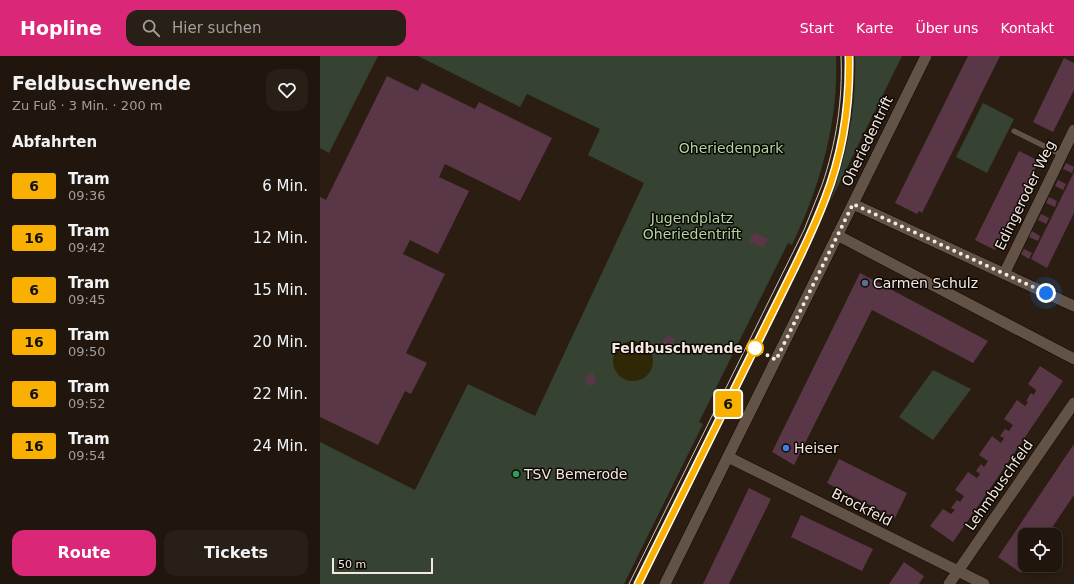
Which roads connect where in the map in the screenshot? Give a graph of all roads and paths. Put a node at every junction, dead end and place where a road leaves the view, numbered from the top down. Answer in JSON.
{"nodes":[{"id":1,"x":926,"y":56,"type":"edge"},
{"id":2,"x":1074,"y":130,"type":"edge"},
{"id":3,"x":1014,"y":131,"type":"dead end"},
{"id":4,"x":1062,"y":155,"type":"junction"},
{"id":5,"x":853,"y":204,"type":"junction"},
{"id":6,"x":837,"y":235,"type":"junction"},
{"id":7,"x":1004,"y":274,"type":"junction"},
{"id":8,"x":1074,"y":306,"type":"edge"},
{"id":9,"x":1074,"y":359,"type":"edge"},
{"id":10,"x":1074,"y":402,"type":"edge"},
{"id":11,"x":728,"y":456,"type":"junction"},
{"id":12,"x":958,"y":571,"type":"junction"},
{"id":13,"x":665,"y":584,"type":"edge"},
{"id":14,"x":949,"y":584,"type":"edge"},
{"id":15,"x":984,"y":584,"type":"edge"}],
"edges":[{"from":1,"to":5,"type":"street","name":"Oheriedentrift"},
{"from":2,"to":4,"type":"street","name":"Edingeroder Weg"},
{"from":3,"to":4,"type":"lane"},
{"from":4,"to":7,"type":"street","name":"Edingeroder Weg"},
{"from":5,"to":6,"type":"street","name":"Oheriedentrift"},
{"from":5,"to":7,"type":"street"},
{"from":6,"to":9,"type":"street"},
{"from":6,"to":11,"type":"street","name":"Oheriedentrift"},
{"from":7,"to":8,"type":"street"},
{"from":10,"to":12,"type":"street","name":"Lehmbuschfeld"},
{"from":11,"to":12,"type":"street","name":"Brockfeld"},
{"from":11,"to":13,"type":"street","name":"Oheriedentrift"},
{"from":12,"to":14,"type":"street","name":"Lehmbuschfeld"},
{"from":12,"to":15,"type":"street","name":"Brockfeld"}]}
